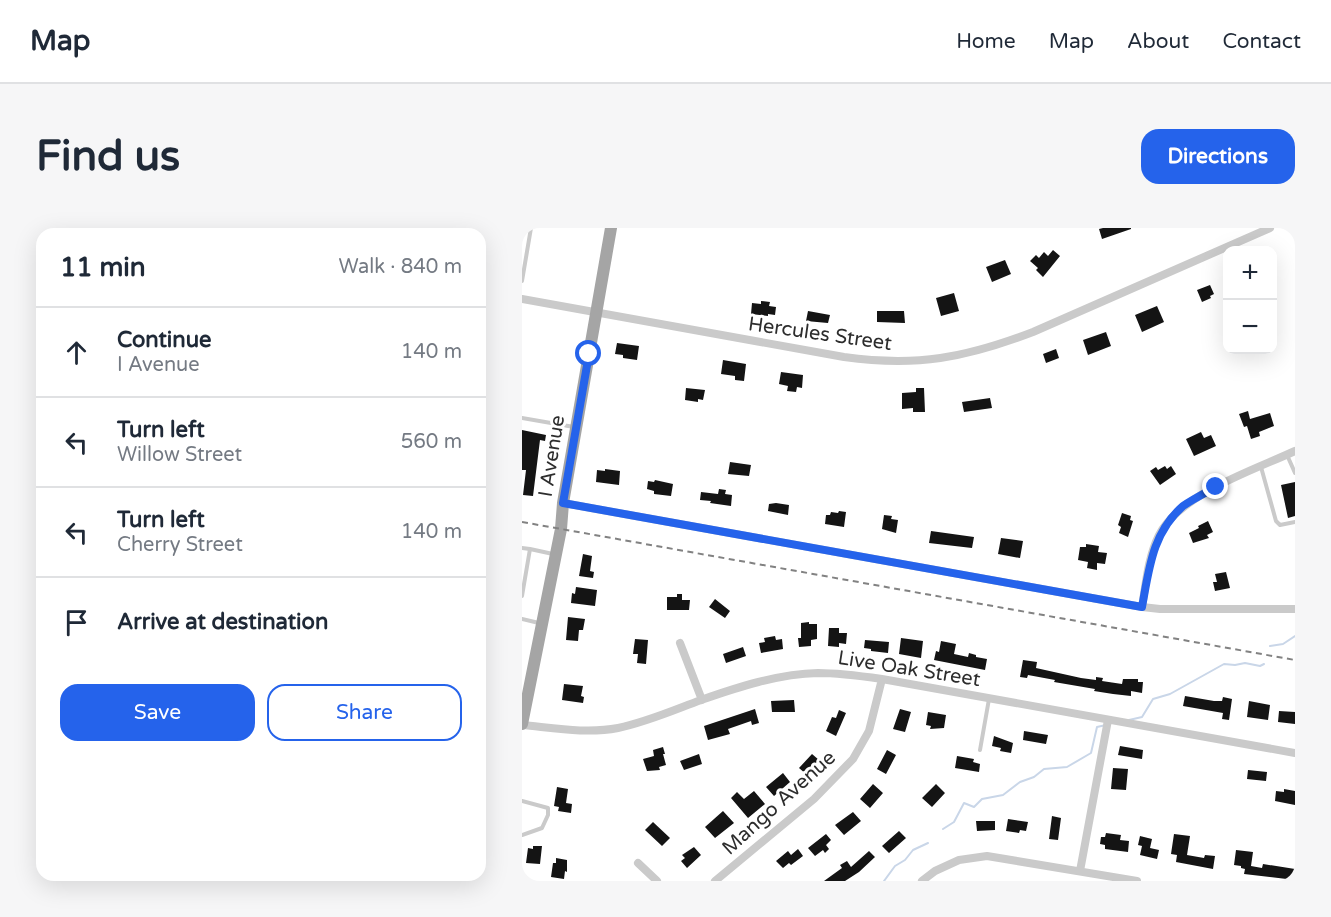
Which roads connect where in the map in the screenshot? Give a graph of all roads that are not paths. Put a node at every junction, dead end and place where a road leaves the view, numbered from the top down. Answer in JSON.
{"nodes":[{"id":1,"x":531,"y":228,"type":"edge"},
{"id":2,"x":611,"y":228,"type":"edge"},
{"id":3,"x":1270,"y":228,"type":"edge"},
{"id":4,"x":522,"y":281,"type":"edge"},
{"id":5,"x":522,"y":299,"type":"edge"},
{"id":6,"x":596,"y":312,"type":"junction"},
{"id":7,"x":522,"y":418,"type":"edge"},
{"id":8,"x":576,"y":427,"type":"junction"},
{"id":9,"x":1291,"y":453,"type":"edge"},
{"id":10,"x":1261,"y":467,"type":"junction"},
{"id":11,"x":1295,"y":473,"type":"edge"},
{"id":12,"x":563,"y":503,"type":"junction"},
{"id":13,"x":1295,"y":522,"type":"edge"},
{"id":14,"x":522,"y":548,"type":"edge"},
{"id":15,"x":530,"y":549,"type":"junction"},
{"id":16,"x":556,"y":555,"type":"junction"},
{"id":17,"x":522,"y":596,"type":"edge"},
{"id":18,"x":1142,"y":607,"type":"junction"},
{"id":19,"x":1295,"y":609,"type":"edge"},
{"id":20,"x":522,"y":619,"type":"edge"},
{"id":21,"x":542,"y":623,"type":"junction"},
{"id":22,"x":680,"y":643,"type":"dead end"},
{"id":23,"x":882,"y":679,"type":"junction"},
{"id":24,"x":989,"y":698,"type":"junction"},
{"id":25,"x":702,"y":700,"type":"junction"},
{"id":26,"x":1108,"y":720,"type":"junction"},
{"id":27,"x":522,"y":725,"type":"edge"},
{"id":28,"x":980,"y":750,"type":"dead end"},
{"id":29,"x":1295,"y":753,"type":"edge"},
{"id":30,"x":522,"y":801,"type":"edge"},
{"id":31,"x":522,"y":835,"type":"edge"},
{"id":32,"x":638,"y":863,"type":"dead end"},
{"id":33,"x":1080,"y":871,"type":"junction"},
{"id":34,"x":657,"y":881,"type":"edge"},
{"id":35,"x":715,"y":881,"type":"edge"},
{"id":36,"x":922,"y":881,"type":"edge"},
{"id":37,"x":1137,"y":881,"type":"edge"}],
"edges":[{"from":1,"to":4,"type":"lane"},
{"from":2,"to":6,"type":"main road","name":"I Avenue"},
{"from":3,"to":6,"type":"street","name":"Hercules Street"},
{"from":5,"to":6,"type":"street","name":"Hercules Street"},
{"from":6,"to":8,"type":"main road","name":"I Avenue"},
{"from":7,"to":8,"type":"lane"},
{"from":8,"to":12,"type":"main road","name":"I Avenue"},
{"from":9,"to":10,"type":"street"},
{"from":9,"to":11,"type":"lane"},
{"from":10,"to":13,"type":"lane"},
{"from":10,"to":18,"type":"street"},
{"from":12,"to":16,"type":"main road","name":"I Avenue"},
{"from":12,"to":18,"type":"street"},
{"from":14,"to":15,"type":"lane"},
{"from":15,"to":16,"type":"lane"},
{"from":15,"to":17,"type":"lane"},
{"from":16,"to":21,"type":"main road","name":"I Avenue"},
{"from":18,"to":19,"type":"street"},
{"from":20,"to":21,"type":"lane"},
{"from":21,"to":27,"type":"main road","name":"I Avenue"},
{"from":22,"to":25,"type":"street"},
{"from":23,"to":24,"type":"street","name":"Live Oak Street"},
{"from":23,"to":25,"type":"street","name":"Live Oak Street"},
{"from":23,"to":35,"type":"street","name":"Mango Avenue"},
{"from":24,"to":26,"type":"street","name":"Live Oak Street"},
{"from":24,"to":28,"type":"lane"},
{"from":25,"to":27,"type":"street","name":"Live Oak Street"},
{"from":26,"to":29,"type":"street","name":"Live Oak Street"},
{"from":26,"to":33,"type":"street"},
{"from":30,"to":31,"type":"lane"},
{"from":32,"to":34,"type":"street"},
{"from":33,"to":36,"type":"street"},
{"from":33,"to":37,"type":"street"}]}
